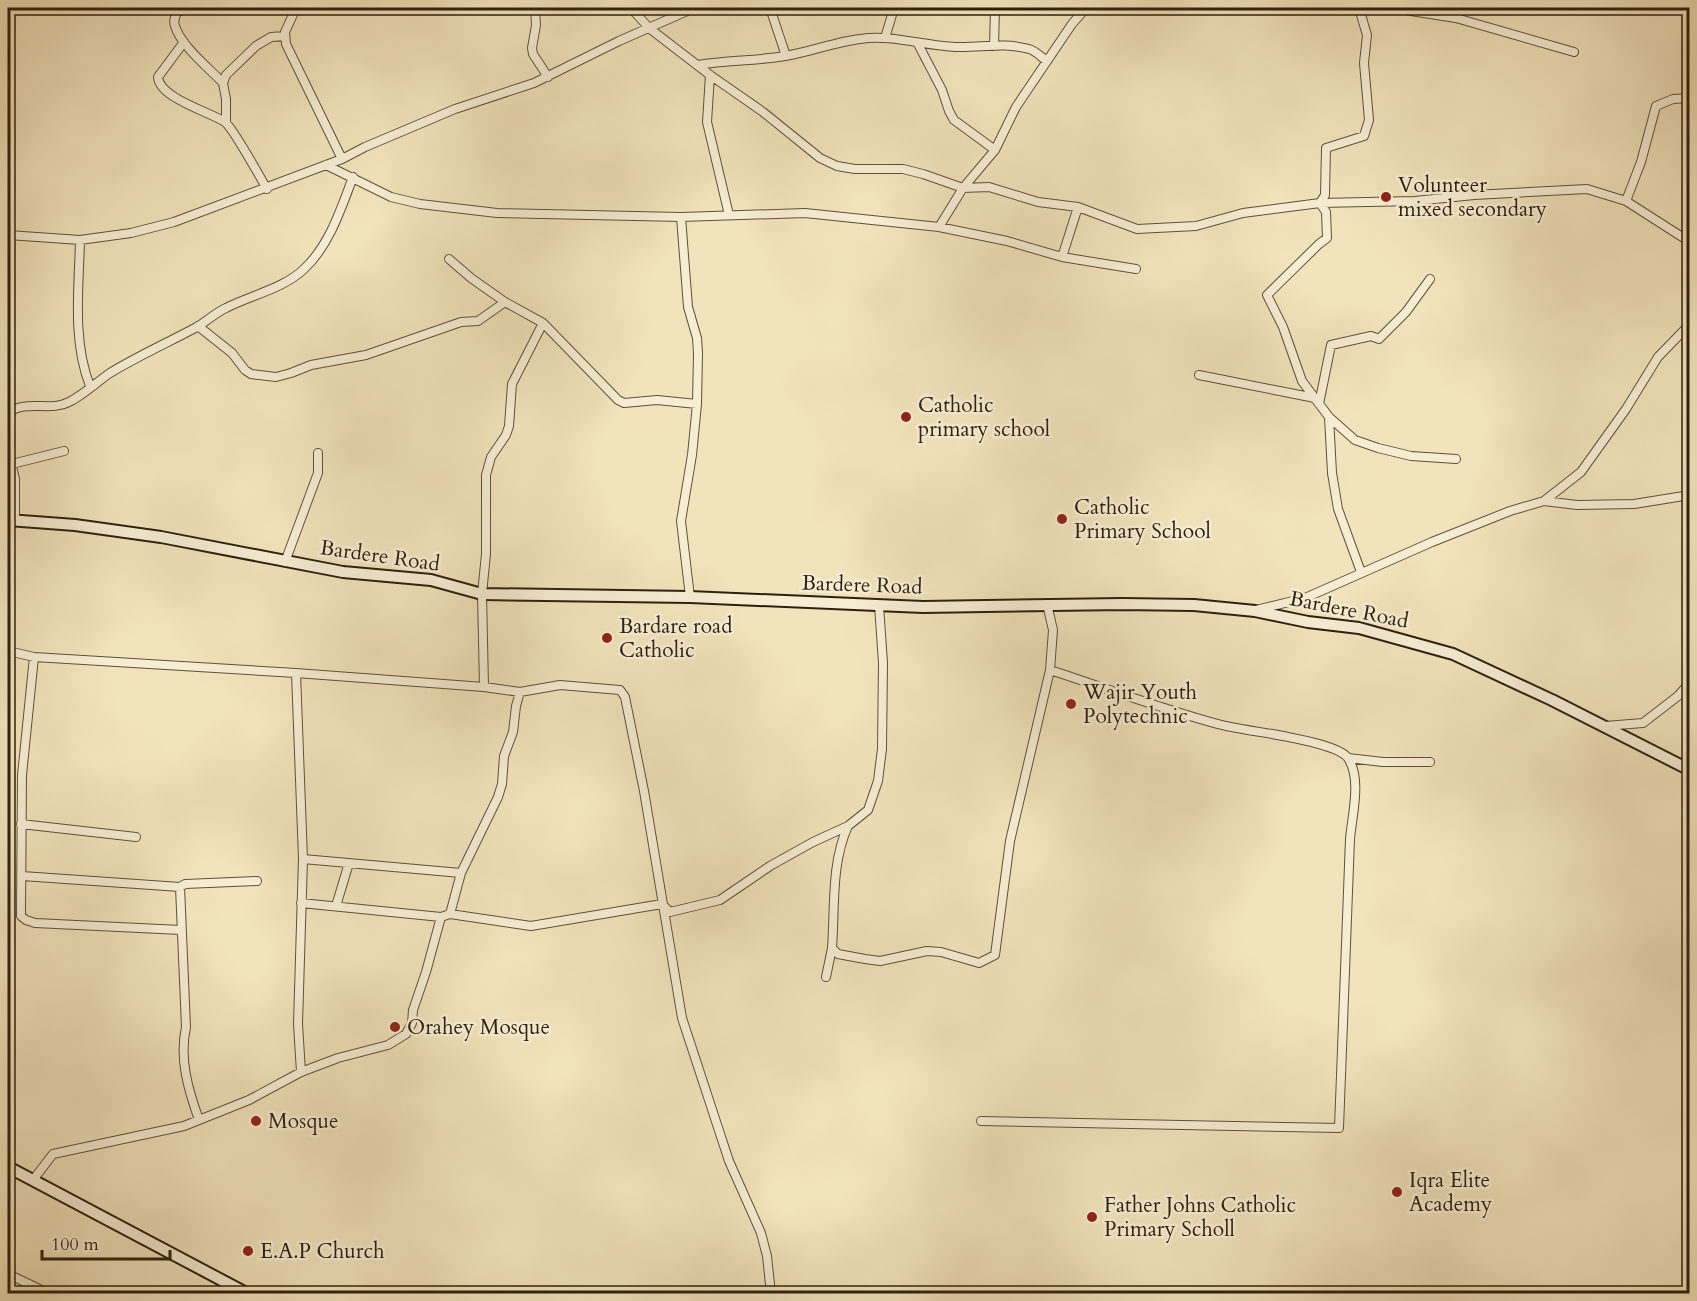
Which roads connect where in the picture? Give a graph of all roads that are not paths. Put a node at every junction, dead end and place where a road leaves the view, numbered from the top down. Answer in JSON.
{"nodes":[{"id":1,"x":191,"y":8,"type":"edge"},
{"id":2,"x":296,"y":8,"type":"edge"},
{"id":3,"x":536,"y":8,"type":"edge"},
{"id":4,"x":631,"y":8,"type":"edge"},
{"id":5,"x":694,"y":8,"type":"edge"},
{"id":6,"x":770,"y":8,"type":"edge"},
{"id":7,"x":894,"y":8,"type":"edge"},
{"id":8,"x":996,"y":8,"type":"edge"},
{"id":9,"x":1086,"y":8,"type":"edge"},
{"id":10,"x":1359,"y":8,"type":"edge"},
{"id":11,"x":1392,"y":8,"type":"edge"},
{"id":12,"x":649,"y":28,"type":"junction"},
{"id":13,"x":285,"y":36,"type":"junction"},
{"id":14,"x":885,"y":38,"type":"junction"},
{"id":15,"x":184,"y":42,"type":"junction"},
{"id":16,"x":918,"y":44,"type":"junction"},
{"id":17,"x":994,"y":46,"type":"junction"},
{"id":18,"x":1574,"y":52,"type":"dead end"},
{"id":19,"x":786,"y":56,"type":"junction"},
{"id":20,"x":1047,"y":62,"type":"junction"},
{"id":21,"x":698,"y":65,"type":"junction"},
{"id":22,"x":710,"y":75,"type":"junction"},
{"id":23,"x":548,"y":77,"type":"junction"},
{"id":24,"x":223,"y":83,"type":"junction"},
{"id":25,"x":1689,"y":98,"type":"edge"},
{"id":26,"x":226,"y":123,"type":"junction"},
{"id":27,"x":995,"y":150,"type":"junction"},
{"id":28,"x":342,"y":159,"type":"junction"},
{"id":29,"x":326,"y":165,"type":"junction"},
{"id":30,"x":353,"y":177,"type":"junction"},
{"id":31,"x":963,"y":188,"type":"junction"},
{"id":32,"x":267,"y":189,"type":"junction"},
{"id":33,"x":1626,"y":201,"type":"junction"},
{"id":34,"x":1320,"y":203,"type":"junction"},
{"id":35,"x":1078,"y":207,"type":"junction"},
{"id":36,"x":729,"y":215,"type":"junction"},
{"id":37,"x":681,"y":217,"type":"junction"},
{"id":38,"x":939,"y":227,"type":"junction"},
{"id":39,"x":8,"y":235,"type":"edge"},
{"id":40,"x":80,"y":240,"type":"junction"},
{"id":41,"x":1689,"y":243,"type":"edge"},
{"id":42,"x":1062,"y":256,"type":"junction"},
{"id":43,"x":448,"y":258,"type":"dead end"},
{"id":44,"x":1136,"y":269,"type":"dead end"},
{"id":45,"x":1430,"y":279,"type":"dead end"},
{"id":46,"x":505,"y":302,"type":"junction"},
{"id":47,"x":543,"y":323,"type":"junction"},
{"id":48,"x":1689,"y":324,"type":"edge"},
{"id":49,"x":198,"y":326,"type":"junction"},
{"id":50,"x":1199,"y":375,"type":"dead end"},
{"id":51,"x":90,"y":386,"type":"junction"},
{"id":52,"x":1317,"y":401,"type":"junction"},
{"id":53,"x":697,"y":404,"type":"junction"},
{"id":54,"x":8,"y":413,"type":"edge"},
{"id":55,"x":1329,"y":417,"type":"junction"},
{"id":56,"x":8,"y":450,"type":"edge"},
{"id":57,"x":64,"y":452,"type":"dead end"},
{"id":58,"x":318,"y":453,"type":"dead end"},
{"id":59,"x":1456,"y":459,"type":"dead end"},
{"id":60,"x":12,"y":464,"type":"junction"},
{"id":61,"x":1689,"y":495,"type":"edge"},
{"id":62,"x":1544,"y":501,"type":"junction"},
{"id":63,"x":11,"y":521,"type":"edge"},
{"id":64,"x":285,"y":561,"type":"junction"},
{"id":65,"x":1361,"y":572,"type":"junction"},
{"id":66,"x":482,"y":594,"type":"junction"},
{"id":67,"x":690,"y":597,"type":"junction"},
{"id":68,"x":1047,"y":604,"type":"junction"},
{"id":69,"x":879,"y":605,"type":"junction"},
{"id":70,"x":1255,"y":611,"type":"junction"},
{"id":71,"x":8,"y":651,"type":"edge"},
{"id":72,"x":34,"y":657,"type":"junction"},
{"id":73,"x":1050,"y":670,"type":"junction"},
{"id":74,"x":296,"y":673,"type":"junction"},
{"id":75,"x":1689,"y":682,"type":"edge"},
{"id":76,"x":484,"y":687,"type":"junction"},
{"id":77,"x":520,"y":692,"type":"junction"},
{"id":78,"x":1603,"y":726,"type":"junction"},
{"id":79,"x":1348,"y":758,"type":"junction"},
{"id":80,"x":1430,"y":762,"type":"dead end"},
{"id":81,"x":1689,"y":770,"type":"edge"},
{"id":82,"x":21,"y":824,"type":"junction"},
{"id":83,"x":848,"y":826,"type":"junction"},
{"id":84,"x":136,"y":837,"type":"dead end"},
{"id":85,"x":303,"y":859,"type":"junction"},
{"id":86,"x":349,"y":863,"type":"junction"},
{"id":87,"x":461,"y":873,"type":"junction"},
{"id":88,"x":22,"y":876,"type":"junction"},
{"id":89,"x":257,"y":881,"type":"dead end"},
{"id":90,"x":180,"y":887,"type":"junction"},
{"id":91,"x":302,"y":903,"type":"junction"},
{"id":92,"x":662,"y":904,"type":"junction"},
{"id":93,"x":336,"y":906,"type":"junction"},
{"id":94,"x":450,"y":914,"type":"junction"},
{"id":95,"x":441,"y":917,"type":"junction"},
{"id":96,"x":181,"y":930,"type":"junction"},
{"id":97,"x":832,"y":948,"type":"junction"},
{"id":98,"x":826,"y":976,"type":"dead end"},
{"id":99,"x":301,"y":1072,"type":"junction"},
{"id":100,"x":199,"y":1120,"type":"junction"},
{"id":101,"x":981,"y":1121,"type":"dead end"},
{"id":102,"x":8,"y":1167,"type":"edge"},
{"id":103,"x":33,"y":1180,"type":"junction"},
{"id":104,"x":8,"y":1274,"type":"edge"},
{"id":105,"x":50,"y":1293,"type":"edge"},
{"id":106,"x":248,"y":1293,"type":"edge"},
{"id":107,"x":771,"y":1293,"type":"edge"}],
"edges":[{"from":1,"to":15,"type":"street"},
{"from":2,"to":13,"type":"street"},
{"from":3,"to":23,"type":"street"},
{"from":4,"to":12,"type":"street"},
{"from":5,"to":12,"type":"street"},
{"from":6,"to":19,"type":"street"},
{"from":7,"to":14,"type":"street"},
{"from":8,"to":17,"type":"street"},
{"from":9,"to":20,"type":"street"},
{"from":10,"to":34,"type":"street"},
{"from":11,"to":18,"type":"street"},
{"from":12,"to":21,"type":"street"},
{"from":12,"to":23,"type":"street"},
{"from":13,"to":24,"type":"street"},
{"from":13,"to":28,"type":"street"},
{"from":14,"to":16,"type":"street"},
{"from":14,"to":19,"type":"street"},
{"from":15,"to":24,"type":"street"},
{"from":15,"to":26,"type":"street"},
{"from":16,"to":17,"type":"street"},
{"from":16,"to":27,"type":"street"},
{"from":17,"to":20,"type":"street"},
{"from":19,"to":21,"type":"street"},
{"from":20,"to":27,"type":"street"},
{"from":21,"to":22,"type":"street"},
{"from":22,"to":31,"type":"street"},
{"from":22,"to":36,"type":"street"},
{"from":23,"to":28,"type":"street"},
{"from":24,"to":26,"type":"street"},
{"from":25,"to":33,"type":"street"},
{"from":26,"to":32,"type":"street"},
{"from":27,"to":31,"type":"street"},
{"from":28,"to":29,"type":"street"},
{"from":29,"to":30,"type":"street"},
{"from":29,"to":32,"type":"street"},
{"from":30,"to":37,"type":"street"},
{"from":30,"to":49,"type":"street"},
{"from":31,"to":35,"type":"street"},
{"from":31,"to":38,"type":"street"},
{"from":32,"to":40,"type":"street"},
{"from":33,"to":34,"type":"street"},
{"from":33,"to":41,"type":"street"},
{"from":34,"to":35,"type":"street"},
{"from":34,"to":52,"type":"street"},
{"from":35,"to":42,"type":"street"},
{"from":36,"to":37,"type":"street"},
{"from":36,"to":38,"type":"street"},
{"from":37,"to":53,"type":"street"},
{"from":38,"to":42,"type":"street"},
{"from":39,"to":40,"type":"street"},
{"from":40,"to":51,"type":"street"},
{"from":42,"to":44,"type":"street"},
{"from":43,"to":46,"type":"street"},
{"from":45,"to":52,"type":"street"},
{"from":46,"to":47,"type":"street"},
{"from":46,"to":49,"type":"street"},
{"from":47,"to":53,"type":"street"},
{"from":47,"to":66,"type":"street"},
{"from":48,"to":62,"type":"street"},
{"from":49,"to":51,"type":"street"},
{"from":50,"to":52,"type":"street"},
{"from":51,"to":54,"type":"street"},
{"from":52,"to":55,"type":"street"},
{"from":53,"to":67,"type":"street"},
{"from":55,"to":59,"type":"street"},
{"from":55,"to":65,"type":"street"},
{"from":56,"to":60,"type":"street"},
{"from":57,"to":60,"type":"street"},
{"from":58,"to":64,"type":"street"},
{"from":60,"to":63,"type":"street"},
{"from":61,"to":62,"type":"street"},
{"from":62,"to":65,"type":"street"},
{"from":63,"to":64,"type":"street","name":"Bardere Road"},
{"from":64,"to":66,"type":"street","name":"Bardere Road"},
{"from":65,"to":70,"type":"street"},
{"from":66,"to":67,"type":"street","name":"Bardere Road"},
{"from":66,"to":76,"type":"street"},
{"from":67,"to":69,"type":"street","name":"Bardere Road"},
{"from":68,"to":69,"type":"street","name":"Bardere Road"},
{"from":68,"to":70,"type":"street","name":"Bardere Road"},
{"from":68,"to":73,"type":"street"},
{"from":69,"to":83,"type":"street"},
{"from":70,"to":78,"type":"street","name":"Bardere Road"},
{"from":71,"to":72,"type":"street"},
{"from":72,"to":74,"type":"street"},
{"from":72,"to":82,"type":"street"},
{"from":73,"to":79,"type":"street"},
{"from":73,"to":97,"type":"street"},
{"from":74,"to":76,"type":"street"},
{"from":74,"to":85,"type":"street"},
{"from":75,"to":78,"type":"street"},
{"from":76,"to":77,"type":"street"},
{"from":77,"to":87,"type":"street"},
{"from":77,"to":92,"type":"street"},
{"from":78,"to":81,"type":"street","name":"Bardere Road"},
{"from":79,"to":80,"type":"street"},
{"from":79,"to":101,"type":"street"},
{"from":82,"to":84,"type":"street"},
{"from":82,"to":88,"type":"street"},
{"from":83,"to":92,"type":"street"},
{"from":83,"to":97,"type":"street"},
{"from":85,"to":86,"type":"street"},
{"from":85,"to":91,"type":"street"},
{"from":86,"to":87,"type":"street"},
{"from":86,"to":93,"type":"street"},
{"from":87,"to":94,"type":"street"},
{"from":88,"to":90,"type":"street"},
{"from":88,"to":96,"type":"street"},
{"from":89,"to":90,"type":"street"},
{"from":90,"to":96,"type":"street"},
{"from":91,"to":93,"type":"street"},
{"from":91,"to":99,"type":"street"},
{"from":92,"to":94,"type":"street"},
{"from":92,"to":107,"type":"street"},
{"from":93,"to":95,"type":"street"},
{"from":94,"to":95,"type":"street"},
{"from":95,"to":99,"type":"street"},
{"from":96,"to":100,"type":"street"},
{"from":97,"to":98,"type":"street"},
{"from":99,"to":100,"type":"street"},
{"from":100,"to":103,"type":"street"},
{"from":102,"to":103,"type":"street"},
{"from":103,"to":106,"type":"street"},
{"from":104,"to":105,"type":"street"}]}
